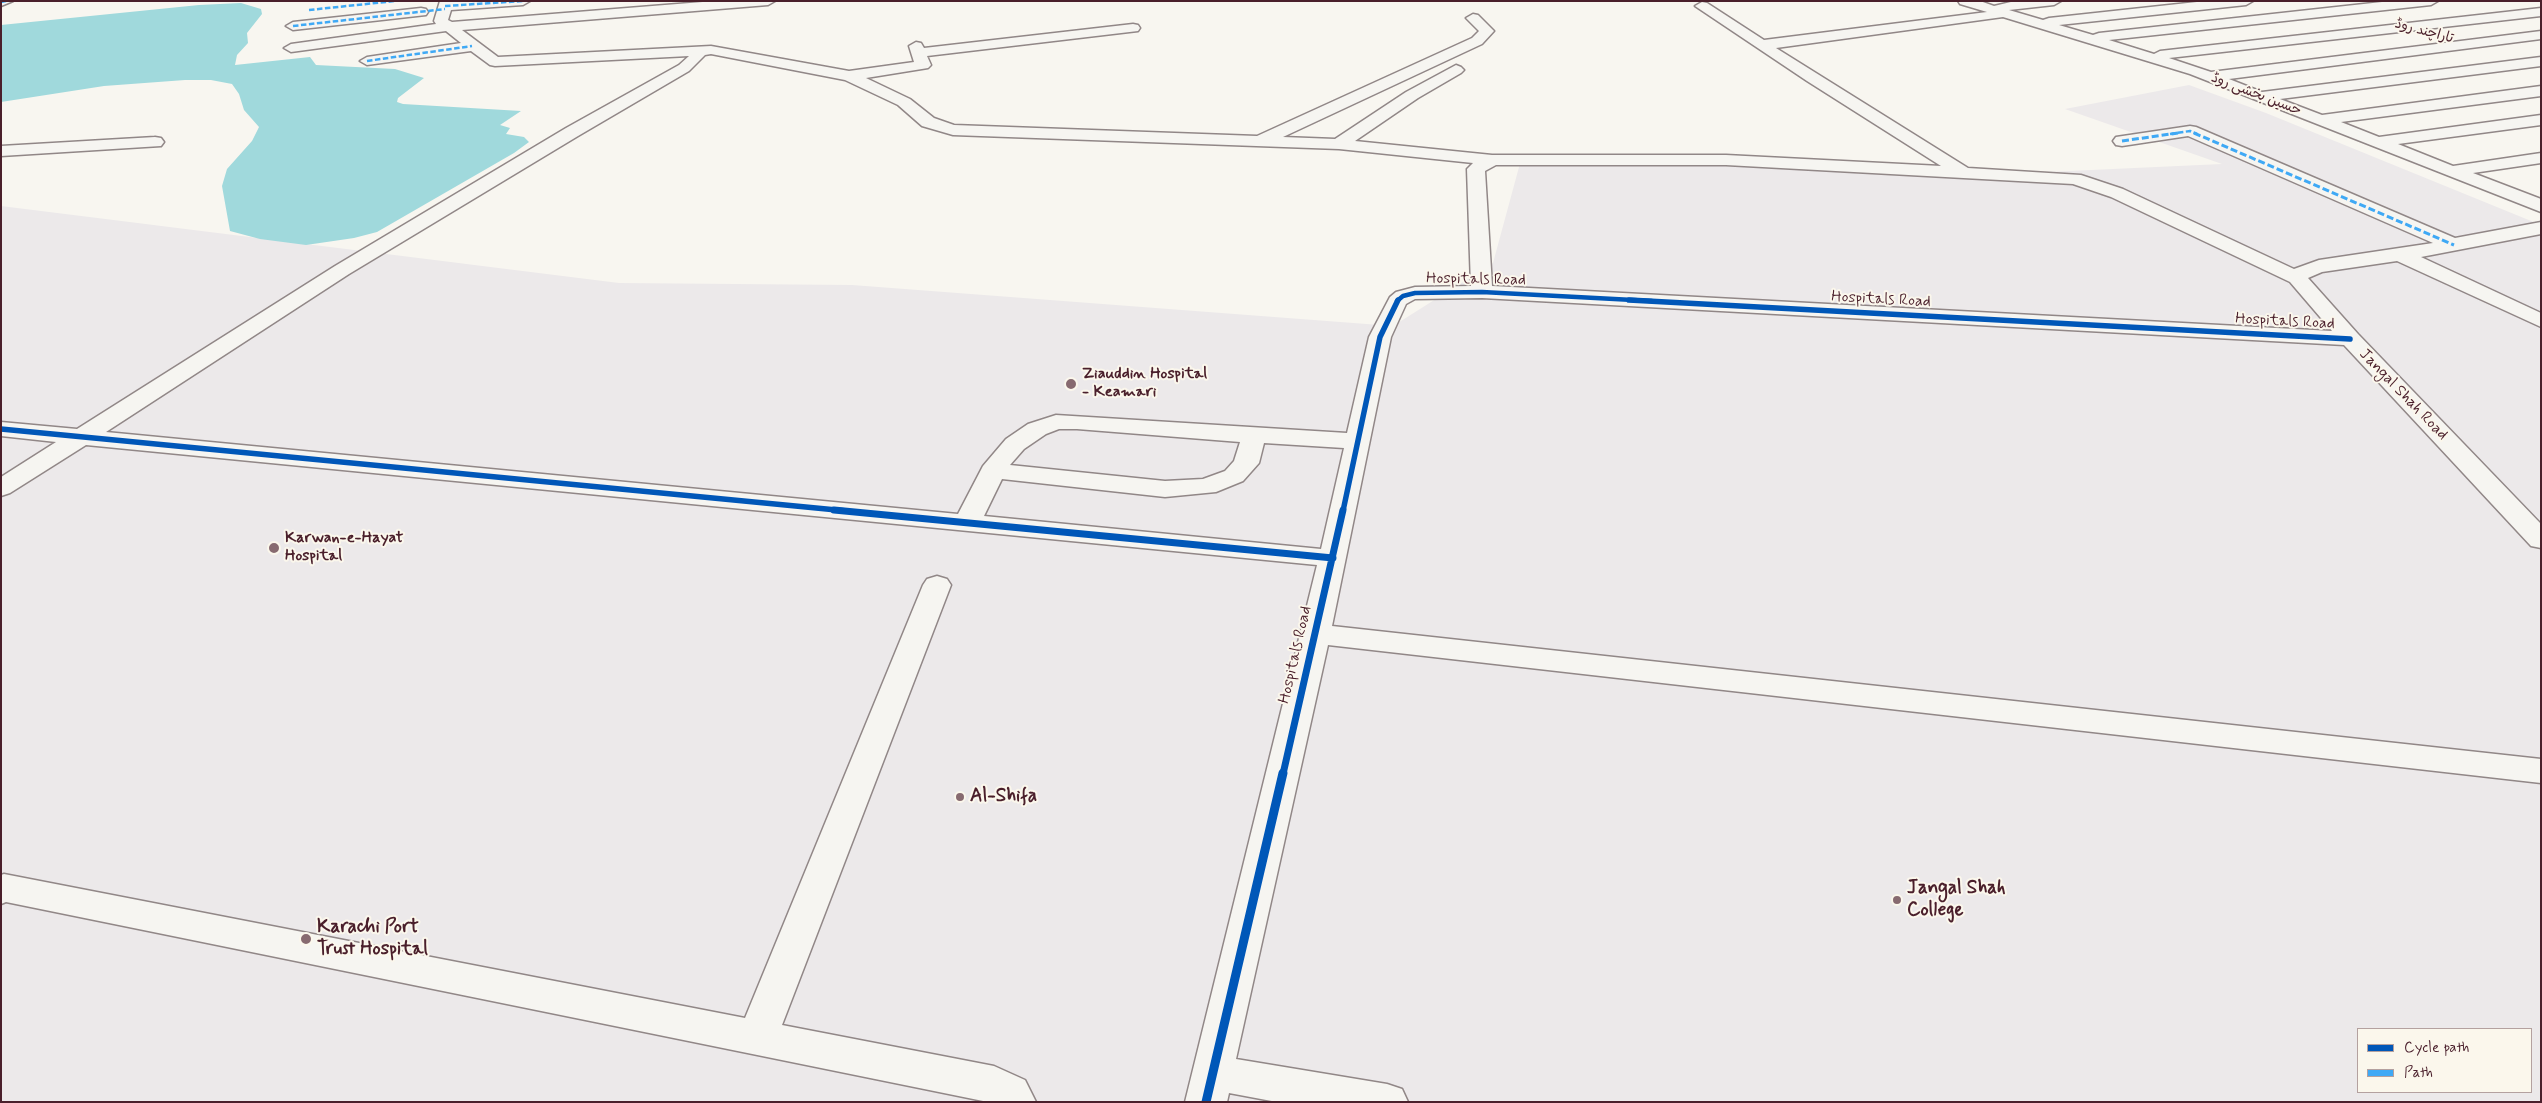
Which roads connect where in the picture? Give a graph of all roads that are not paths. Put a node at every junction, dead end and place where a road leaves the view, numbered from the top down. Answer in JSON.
{"nodes":[{"id":1,"x":6,"y":1,"type":"edge"},
{"id":2,"x":395,"y":1,"type":"edge"},
{"id":3,"x":523,"y":1,"type":"edge"},
{"id":4,"x":768,"y":1,"type":"edge"},
{"id":5,"x":1966,"y":1,"type":"edge"},
{"id":6,"x":2054,"y":1,"type":"edge"},
{"id":7,"x":2246,"y":1,"type":"edge"},
{"id":8,"x":2307,"y":1,"type":"edge"},
{"id":9,"x":2431,"y":1,"type":"edge"},
{"id":10,"x":1,"y":2,"type":"edge"},
{"id":11,"x":730,"y":3,"type":"edge"},
{"id":12,"x":446,"y":5,"type":"edge"},
{"id":13,"x":1702,"y":6,"type":"dead end"},
{"id":14,"x":1986,"y":8,"type":"junction"},
{"id":15,"x":309,"y":10,"type":"dead end"},
{"id":16,"x":2344,"y":11,"type":"junction"},
{"id":17,"x":2541,"y":12,"type":"edge"},
{"id":18,"x":2007,"y":14,"type":"junction"},
{"id":19,"x":1474,"y":18,"type":"dead end"},
{"id":20,"x":2038,"y":24,"type":"junction"},
{"id":21,"x":293,"y":26,"type":"dead end"},
{"id":22,"x":447,"y":27,"type":"junction"},
{"id":23,"x":2407,"y":27,"type":"junction"},
{"id":24,"x":1133,"y":28,"type":"dead end"},
{"id":25,"x":2541,"y":35,"type":"edge"},
{"id":26,"x":911,"y":37,"type":"dead end"},
{"id":27,"x":2088,"y":39,"type":"junction"},
{"id":28,"x":2470,"y":44,"type":"junction"},
{"id":29,"x":1762,"y":45,"type":"junction"},
{"id":30,"x":472,"y":46,"type":"junction"},
{"id":31,"x":291,"y":48,"type":"dead end"},
{"id":32,"x":697,"y":50,"type":"junction"},
{"id":33,"x":920,"y":53,"type":"junction"},
{"id":34,"x":2149,"y":57,"type":"junction"},
{"id":35,"x":367,"y":61,"type":"dead end"},
{"id":36,"x":2539,"y":62,"type":"edge"},
{"id":37,"x":1456,"y":70,"type":"dead end"},
{"id":38,"x":849,"y":76,"type":"junction"},
{"id":39,"x":2209,"y":76,"type":"junction"},
{"id":40,"x":2541,"y":91,"type":"edge"},
{"id":41,"x":2260,"y":96,"type":"junction"},
{"id":42,"x":2320,"y":120,"type":"junction"},
{"id":43,"x":2541,"y":120,"type":"edge"},
{"id":44,"x":1259,"y":141,"type":"junction"},
{"id":45,"x":2122,"y":141,"type":"dead end"},
{"id":46,"x":155,"y":142,"type":"dead end"},
{"id":47,"x":2376,"y":142,"type":"junction"},
{"id":48,"x":1339,"y":144,"type":"junction"},
{"id":49,"x":1,"y":151,"type":"edge"},
{"id":50,"x":2541,"y":158,"type":"edge"},
{"id":51,"x":1492,"y":160,"type":"junction"},
{"id":52,"x":2451,"y":171,"type":"junction"},
{"id":53,"x":1966,"y":174,"type":"junction"},
{"id":54,"x":2522,"y":179,"type":"dead end"},
{"id":55,"x":2485,"y":184,"type":"junction"},
{"id":56,"x":2541,"y":206,"type":"edge"},
{"id":57,"x":2541,"y":228,"type":"edge"},
{"id":58,"x":2454,"y":245,"type":"junction"},
{"id":59,"x":2400,"y":255,"type":"junction"},
{"id":60,"x":2297,"y":278,"type":"junction"},
{"id":61,"x":1482,"y":292,"type":"junction"},
{"id":62,"x":2541,"y":322,"type":"edge"},
{"id":63,"x":2350,"y":339,"type":"junction"},
{"id":64,"x":1,"y":429,"type":"edge"},
{"id":65,"x":1254,"y":435,"type":"junction"},
{"id":66,"x":81,"y":436,"type":"junction"},
{"id":67,"x":1358,"y":442,"type":"junction"},
{"id":68,"x":994,"y":471,"type":"junction"},
{"id":69,"x":1,"y":488,"type":"edge"},
{"id":70,"x":967,"y":523,"type":"junction"},
{"id":71,"x":2541,"y":540,"type":"edge"},
{"id":72,"x":1333,"y":558,"type":"junction"},
{"id":73,"x":936,"y":586,"type":"dead end"},
{"id":74,"x":1314,"y":634,"type":"junction"},
{"id":75,"x":2541,"y":771,"type":"edge"},
{"id":76,"x":1,"y":890,"type":"edge"},
{"id":77,"x":757,"y":1037,"type":"junction"},
{"id":78,"x":1210,"y":1088,"type":"edge"},
{"id":79,"x":1015,"y":1102,"type":"edge"},
{"id":80,"x":1387,"y":1102,"type":"edge"}],
"edges":[{"from":1,"to":10,"type":"street"},
{"from":2,"to":15,"type":"street"},
{"from":3,"to":12,"type":"street"},
{"from":4,"to":11,"type":"street"},
{"from":5,"to":14,"type":"street","name":"حسین بخشی روڈ"},
{"from":6,"to":14,"type":"street"},
{"from":7,"to":20,"type":"street"},
{"from":8,"to":16,"type":"street","name":"تاراچند روڈ"},
{"from":9,"to":16,"type":"street"},
{"from":11,"to":22,"type":"street"},
{"from":12,"to":21,"type":"street"},
{"from":12,"to":22,"type":"street"},
{"from":13,"to":29,"type":"street"},
{"from":14,"to":18,"type":"street","name":"حسین بخشی روڈ"},
{"from":16,"to":23,"type":"street","name":"تاراچند روڈ"},
{"from":16,"to":27,"type":"street"},
{"from":17,"to":23,"type":"street"},
{"from":18,"to":20,"type":"street","name":"حسین بخشی روڈ"},
{"from":18,"to":29,"type":"street"},
{"from":19,"to":44,"type":"street"},
{"from":20,"to":27,"type":"street","name":"حسین بخشی روڈ"},
{"from":22,"to":30,"type":"street"},
{"from":22,"to":31,"type":"street"},
{"from":23,"to":28,"type":"street","name":"تاراچند روڈ"},
{"from":23,"to":34,"type":"street"},
{"from":24,"to":33,"type":"street"},
{"from":25,"to":28,"type":"street"},
{"from":26,"to":33,"type":"street"},
{"from":27,"to":34,"type":"street","name":"حسین بخشی روڈ"},
{"from":28,"to":36,"type":"street","name":"تاراچند روڈ"},
{"from":28,"to":39,"type":"street"},
{"from":29,"to":53,"type":"street"},
{"from":30,"to":32,"type":"street"},
{"from":30,"to":35,"type":"street"},
{"from":32,"to":38,"type":"street"},
{"from":32,"to":66,"type":"street"},
{"from":33,"to":38,"type":"street"},
{"from":34,"to":39,"type":"street","name":"حسین بخشی روڈ"},
{"from":36,"to":41,"type":"street"},
{"from":37,"to":48,"type":"street"},
{"from":38,"to":44,"type":"street"},
{"from":39,"to":41,"type":"street","name":"حسین بخشی روڈ"},
{"from":40,"to":42,"type":"street"},
{"from":41,"to":42,"type":"street","name":"حسین بخشی روڈ"},
{"from":42,"to":47,"type":"street","name":"حسین بخشی روڈ"},
{"from":43,"to":47,"type":"street"},
{"from":44,"to":48,"type":"street"},
{"from":45,"to":58,"type":"street"},
{"from":46,"to":49,"type":"street"},
{"from":47,"to":52,"type":"street","name":"حسین بخشی روڈ"},
{"from":48,"to":51,"type":"street"},
{"from":50,"to":52,"type":"street"},
{"from":51,"to":53,"type":"street"},
{"from":51,"to":61,"type":"street"},
{"from":52,"to":55,"type":"street","name":"حسین بخشی روڈ"},
{"from":53,"to":60,"type":"street"},
{"from":54,"to":55,"type":"street"},
{"from":55,"to":56,"type":"street","name":"حسین بخشی روڈ"},
{"from":57,"to":58,"type":"street"},
{"from":58,"to":59,"type":"street"},
{"from":59,"to":60,"type":"street"},
{"from":59,"to":62,"type":"street"},
{"from":60,"to":63,"type":"street","name":"Jangal Shah Road"},
{"from":61,"to":63,"type":"street","name":"Hospitals Road"},
{"from":61,"to":67,"type":"street","name":"Hospitals Road"},
{"from":63,"to":71,"type":"street","name":"Jangal Shah Road"},
{"from":64,"to":66,"type":"street"},
{"from":65,"to":67,"type":"street"},
{"from":65,"to":68,"type":"street"},
{"from":65,"to":68,"type":"street"},
{"from":66,"to":69,"type":"street"},
{"from":66,"to":70,"type":"street"},
{"from":67,"to":72,"type":"street","name":"Hospitals Road"},
{"from":68,"to":70,"type":"street"},
{"from":70,"to":72,"type":"street"},
{"from":72,"to":74,"type":"street","name":"Hospitals Road"},
{"from":73,"to":77,"type":"street"},
{"from":74,"to":75,"type":"street"},
{"from":74,"to":78,"type":"street","name":"Hospitals Road"},
{"from":76,"to":77,"type":"street"},
{"from":77,"to":79,"type":"street"},
{"from":78,"to":80,"type":"street"}]}
